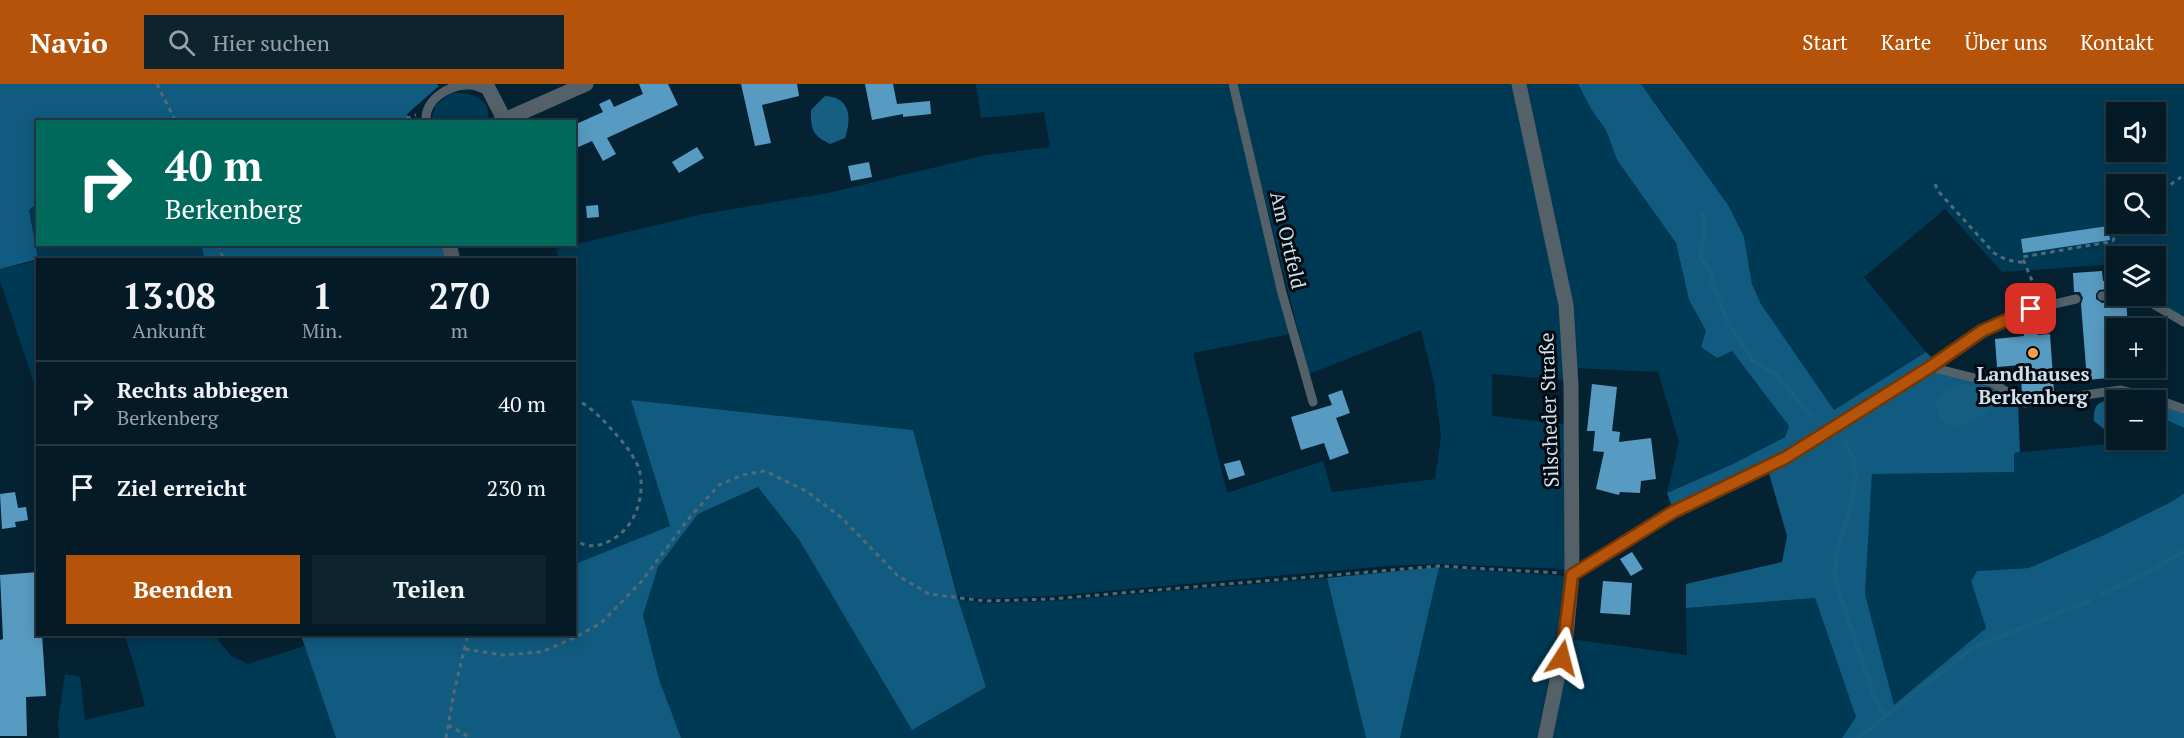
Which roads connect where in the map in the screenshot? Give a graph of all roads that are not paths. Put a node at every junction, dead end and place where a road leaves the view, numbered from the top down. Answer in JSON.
{"nodes":[{"id":1,"x":586,"y":84,"type":"edge"},
{"id":2,"x":1233,"y":84,"type":"edge"},
{"id":3,"x":1519,"y":84,"type":"edge"},
{"id":4,"x":488,"y":88,"type":"edge"},
{"id":5,"x":426,"y":119,"type":"edge"},
{"id":6,"x":502,"y":120,"type":"edge"},
{"id":7,"x":2102,"y":296,"type":"dead end"},
{"id":8,"x":2106,"y":296,"type":"edge"},
{"id":9,"x":2076,"y":298,"type":"dead end"},
{"id":10,"x":2157,"y":306,"type":"edge"},
{"id":11,"x":2184,"y":322,"type":"edge"},
{"id":12,"x":1930,"y":367,"type":"junction"},
{"id":13,"x":1313,"y":402,"type":"dead end"},
{"id":14,"x":2184,"y":409,"type":"edge"},
{"id":15,"x":1572,"y":575,"type":"junction"},
{"id":16,"x":1545,"y":738,"type":"edge"}],
"edges":[{"from":1,"to":6,"type":"street"},
{"from":2,"to":13,"type":"lane","name":"Am Ortfeld"},
{"from":3,"to":15,"type":"street","name":"Silscheder Straße"},
{"from":4,"to":5,"type":"lane"},
{"from":4,"to":6,"type":"street"},
{"from":7,"to":8,"type":"lane"},
{"from":9,"to":12,"type":"lane"},
{"from":10,"to":11,"type":"lane"},
{"from":12,"to":14,"type":"lane"},
{"from":12,"to":15,"type":"lane"},
{"from":15,"to":16,"type":"street","name":"Silscheder Straße"}]}
